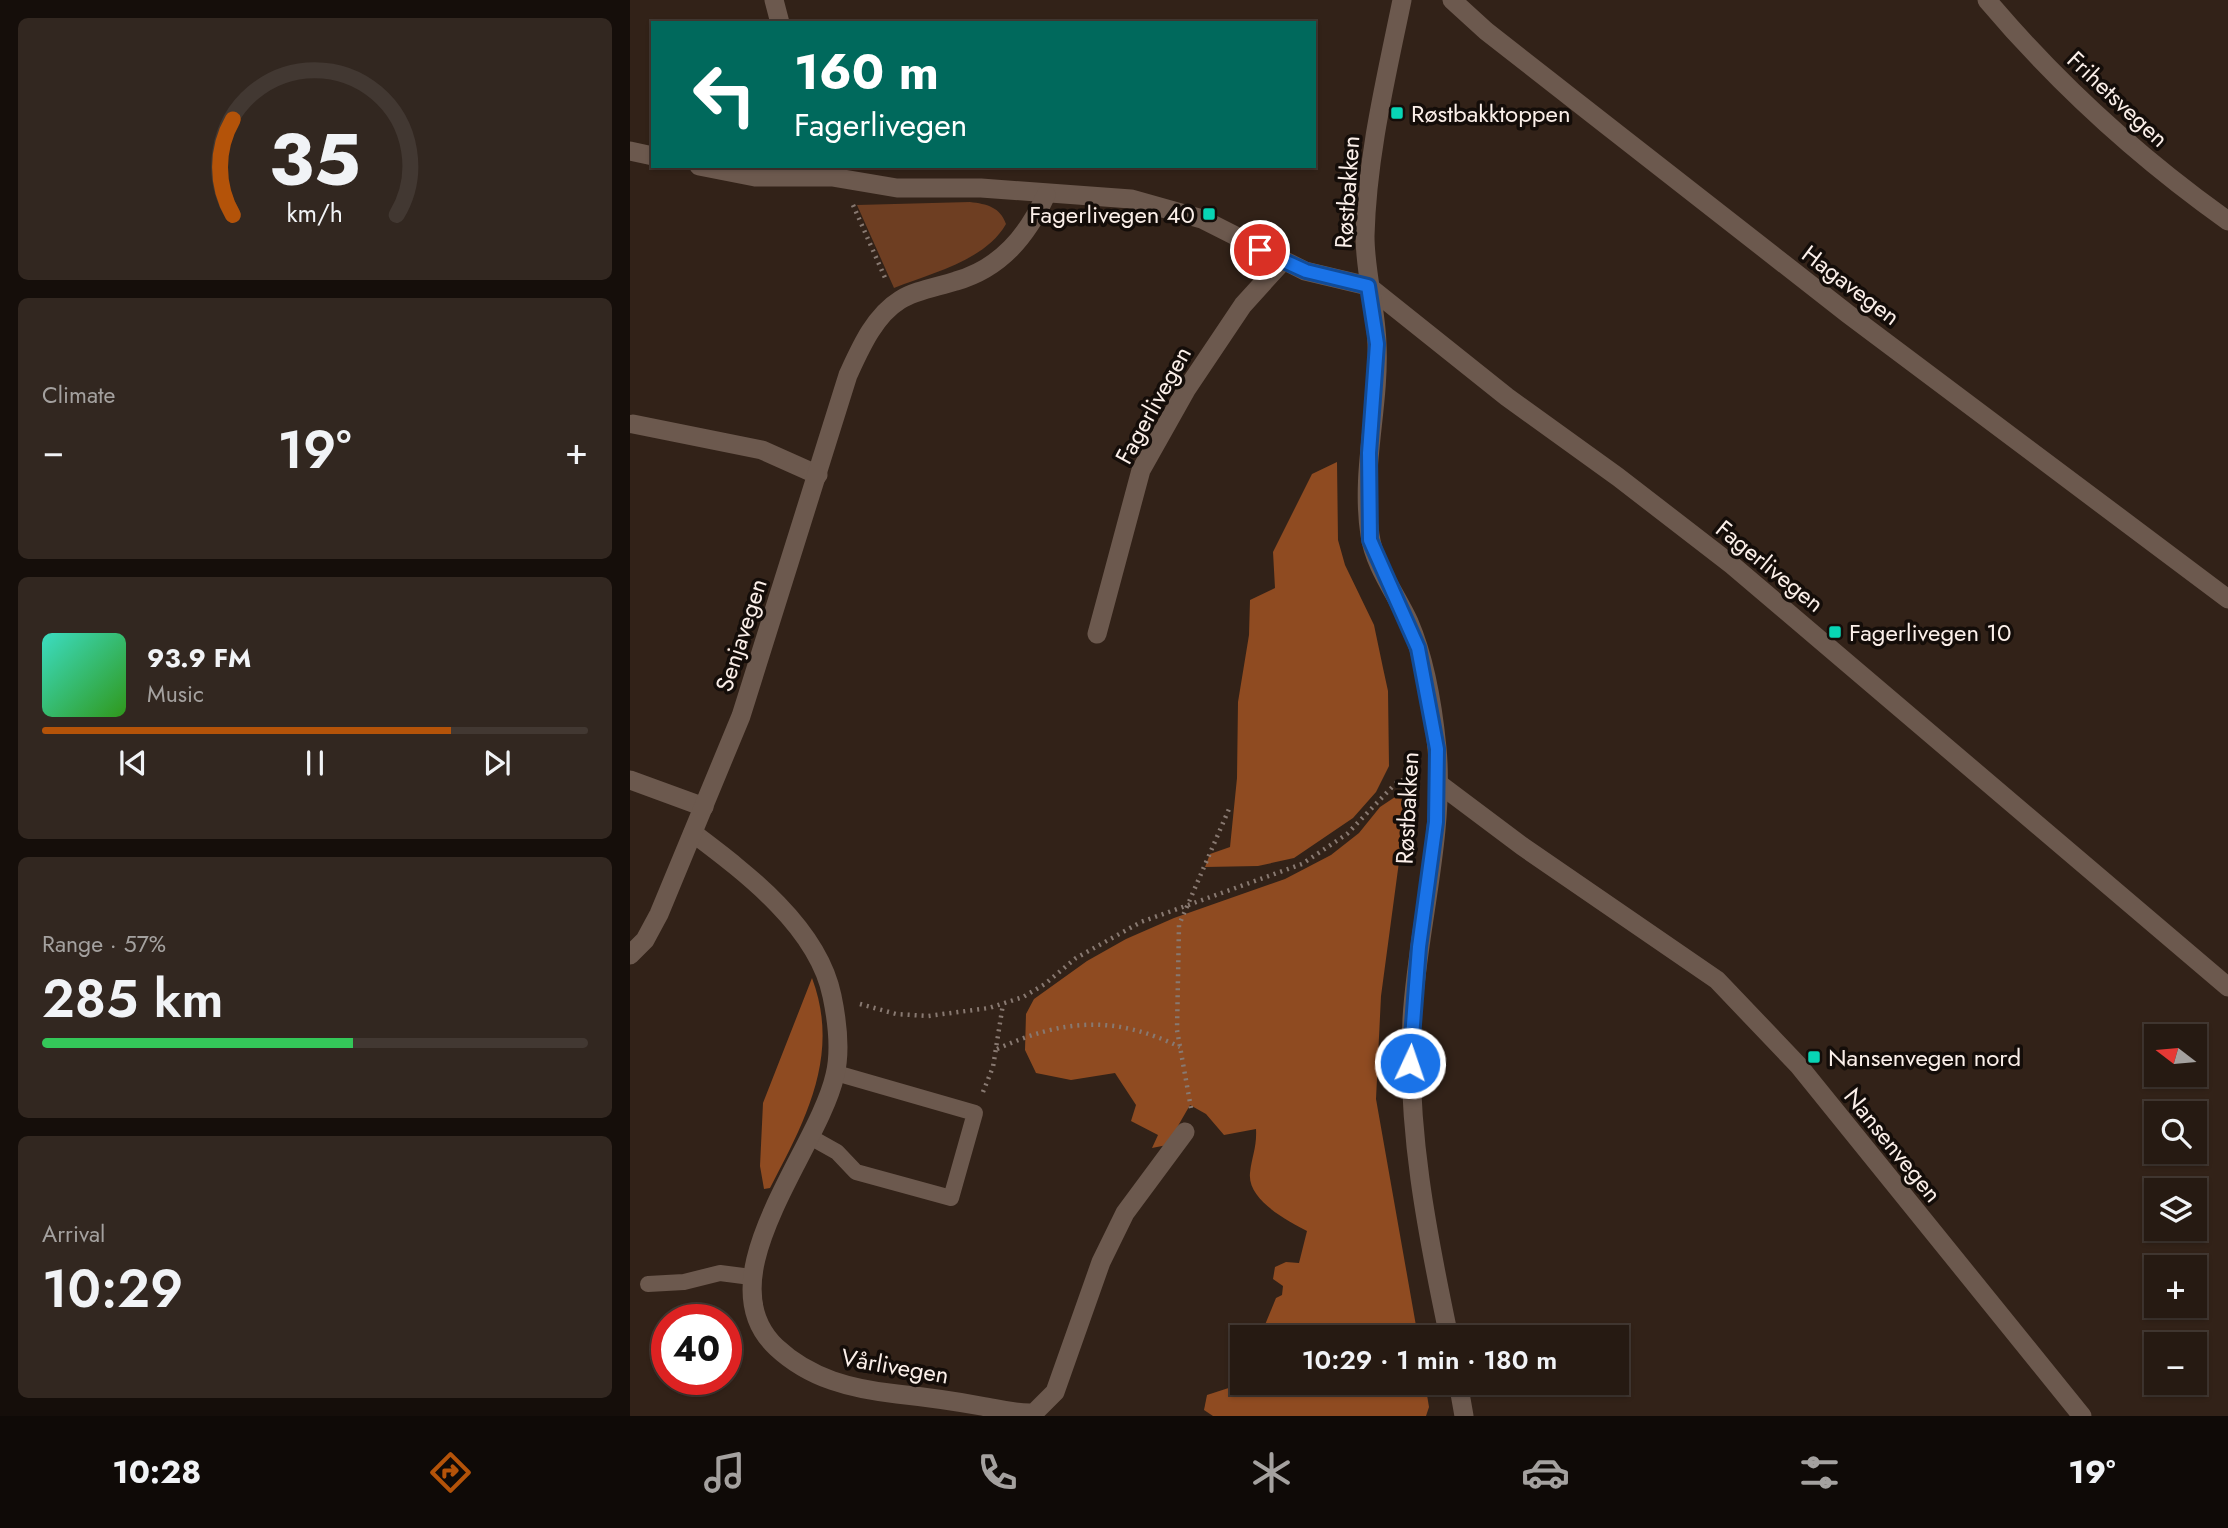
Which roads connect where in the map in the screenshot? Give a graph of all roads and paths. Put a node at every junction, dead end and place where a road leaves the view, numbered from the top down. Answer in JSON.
{"nodes":[{"id":1,"x":774,"y":0,"type":"edge"},
{"id":2,"x":1402,"y":0,"type":"edge"},
{"id":3,"x":1987,"y":0,"type":"edge"},
{"id":4,"x":1460,"y":2,"type":"edge"},
{"id":5,"x":779,"y":21,"type":"edge"},
{"id":6,"x":630,"y":151,"type":"edge"},
{"id":7,"x":651,"y":156,"type":"edge"},
{"id":8,"x":710,"y":168,"type":"edge"},
{"id":9,"x":836,"y":175,"type":"edge"},
{"id":10,"x":1046,"y":195,"type":"junction"},
{"id":11,"x":2228,"y":221,"type":"edge"},
{"id":12,"x":1282,"y":262,"type":"junction"},
{"id":13,"x":1368,"y":286,"type":"junction"},
{"id":14,"x":890,"y":309,"type":"junction"},
{"id":15,"x":631,"y":424,"type":"edge"},
{"id":16,"x":818,"y":475,"type":"junction"},
{"id":17,"x":2228,"y":599,"type":"edge"},
{"id":18,"x":1097,"y":634,"type":"dead end"},
{"id":19,"x":1413,"y":776,"type":"dead end"},
{"id":20,"x":630,"y":780,"type":"edge"},
{"id":21,"x":1438,"y":783,"type":"junction"},
{"id":22,"x":704,"y":807,"type":"junction"},
{"id":23,"x":1229,"y":809,"type":"dead end"},
{"id":24,"x":693,"y":833,"type":"junction"},
{"id":25,"x":1187,"y":905,"type":"junction"},
{"id":26,"x":630,"y":955,"type":"edge"},
{"id":27,"x":2228,"y":987,"type":"edge"},
{"id":28,"x":832,"y":998,"type":"junction"},
{"id":29,"x":1003,"y":1004,"type":"junction"},
{"id":30,"x":1180,"y":1047,"type":"junction"},
{"id":31,"x":997,"y":1049,"type":"junction"},
{"id":32,"x":993,"y":1068,"type":"dead end"},
{"id":33,"x":836,"y":1073,"type":"junction"},
{"id":34,"x":1185,"y":1132,"type":"joint"},
{"id":35,"x":812,"y":1138,"type":"junction"},
{"id":36,"x":751,"y":1277,"type":"junction"},
{"id":37,"x":648,"y":1284,"type":"dead end"},
{"id":38,"x":1446,"y":1325,"type":"edge"},
{"id":39,"x":1460,"y":1395,"type":"edge"},
{"id":40,"x":1464,"y":1416,"type":"edge"},
{"id":41,"x":2082,"y":1416,"type":"edge"}],
"edges":[{"from":1,"to":5,"type":"street"},
{"from":2,"to":13,"type":"street","name":"Røstbakken"},
{"from":3,"to":11,"type":"street","name":"Frihetsvegen"},
{"from":4,"to":17,"type":"street","name":"Hagavegen"},
{"from":6,"to":7,"type":"street"},
{"from":8,"to":9,"type":"street","name":"Fagerlivegen"},
{"from":9,"to":10,"type":"street","name":"Fagerlivegen"},
{"from":9,"to":14,"type":"path"},
{"from":10,"to":12,"type":"street","name":"Fagerlivegen"},
{"from":10,"to":14,"type":"street","name":"Senjavegen"},
{"from":12,"to":13,"type":"street","name":"Fagerlivegen"},
{"from":12,"to":18,"type":"street","name":"Fagerlivegen"},
{"from":13,"to":21,"type":"street","name":"Røstbakken"},
{"from":13,"to":27,"type":"street","name":"Fagerlivegen"},
{"from":14,"to":16,"type":"street","name":"Senjavegen"},
{"from":15,"to":16,"type":"street"},
{"from":16,"to":22,"type":"street","name":"Senjavegen"},
{"from":19,"to":25,"type":"path"},
{"from":20,"to":22,"type":"street"},
{"from":21,"to":38,"type":"street","name":"Røstbakken"},
{"from":21,"to":41,"type":"street","name":"Nansenvegen"},
{"from":22,"to":24,"type":"street","name":"Senjavegen"},
{"from":23,"to":25,"type":"path"},
{"from":24,"to":26,"type":"street","name":"Senjavegen"},
{"from":24,"to":28,"type":"street","name":"Vårlivegen"},
{"from":25,"to":29,"type":"path"},
{"from":25,"to":30,"type":"path"},
{"from":28,"to":29,"type":"path"},
{"from":28,"to":33,"type":"street","name":"Vårlivegen"},
{"from":29,"to":31,"type":"path"},
{"from":30,"to":31,"type":"path"},
{"from":30,"to":34,"type":"path"},
{"from":31,"to":32,"type":"path"},
{"from":33,"to":35,"type":"street","name":"Vårlivegen"},
{"from":33,"to":35,"type":"lane"},
{"from":34,"to":36,"type":"street","name":"Vårlivegen"},
{"from":35,"to":36,"type":"street","name":"Vårlivegen"},
{"from":36,"to":37,"type":"lane"},
{"from":39,"to":40,"type":"street"}]}
